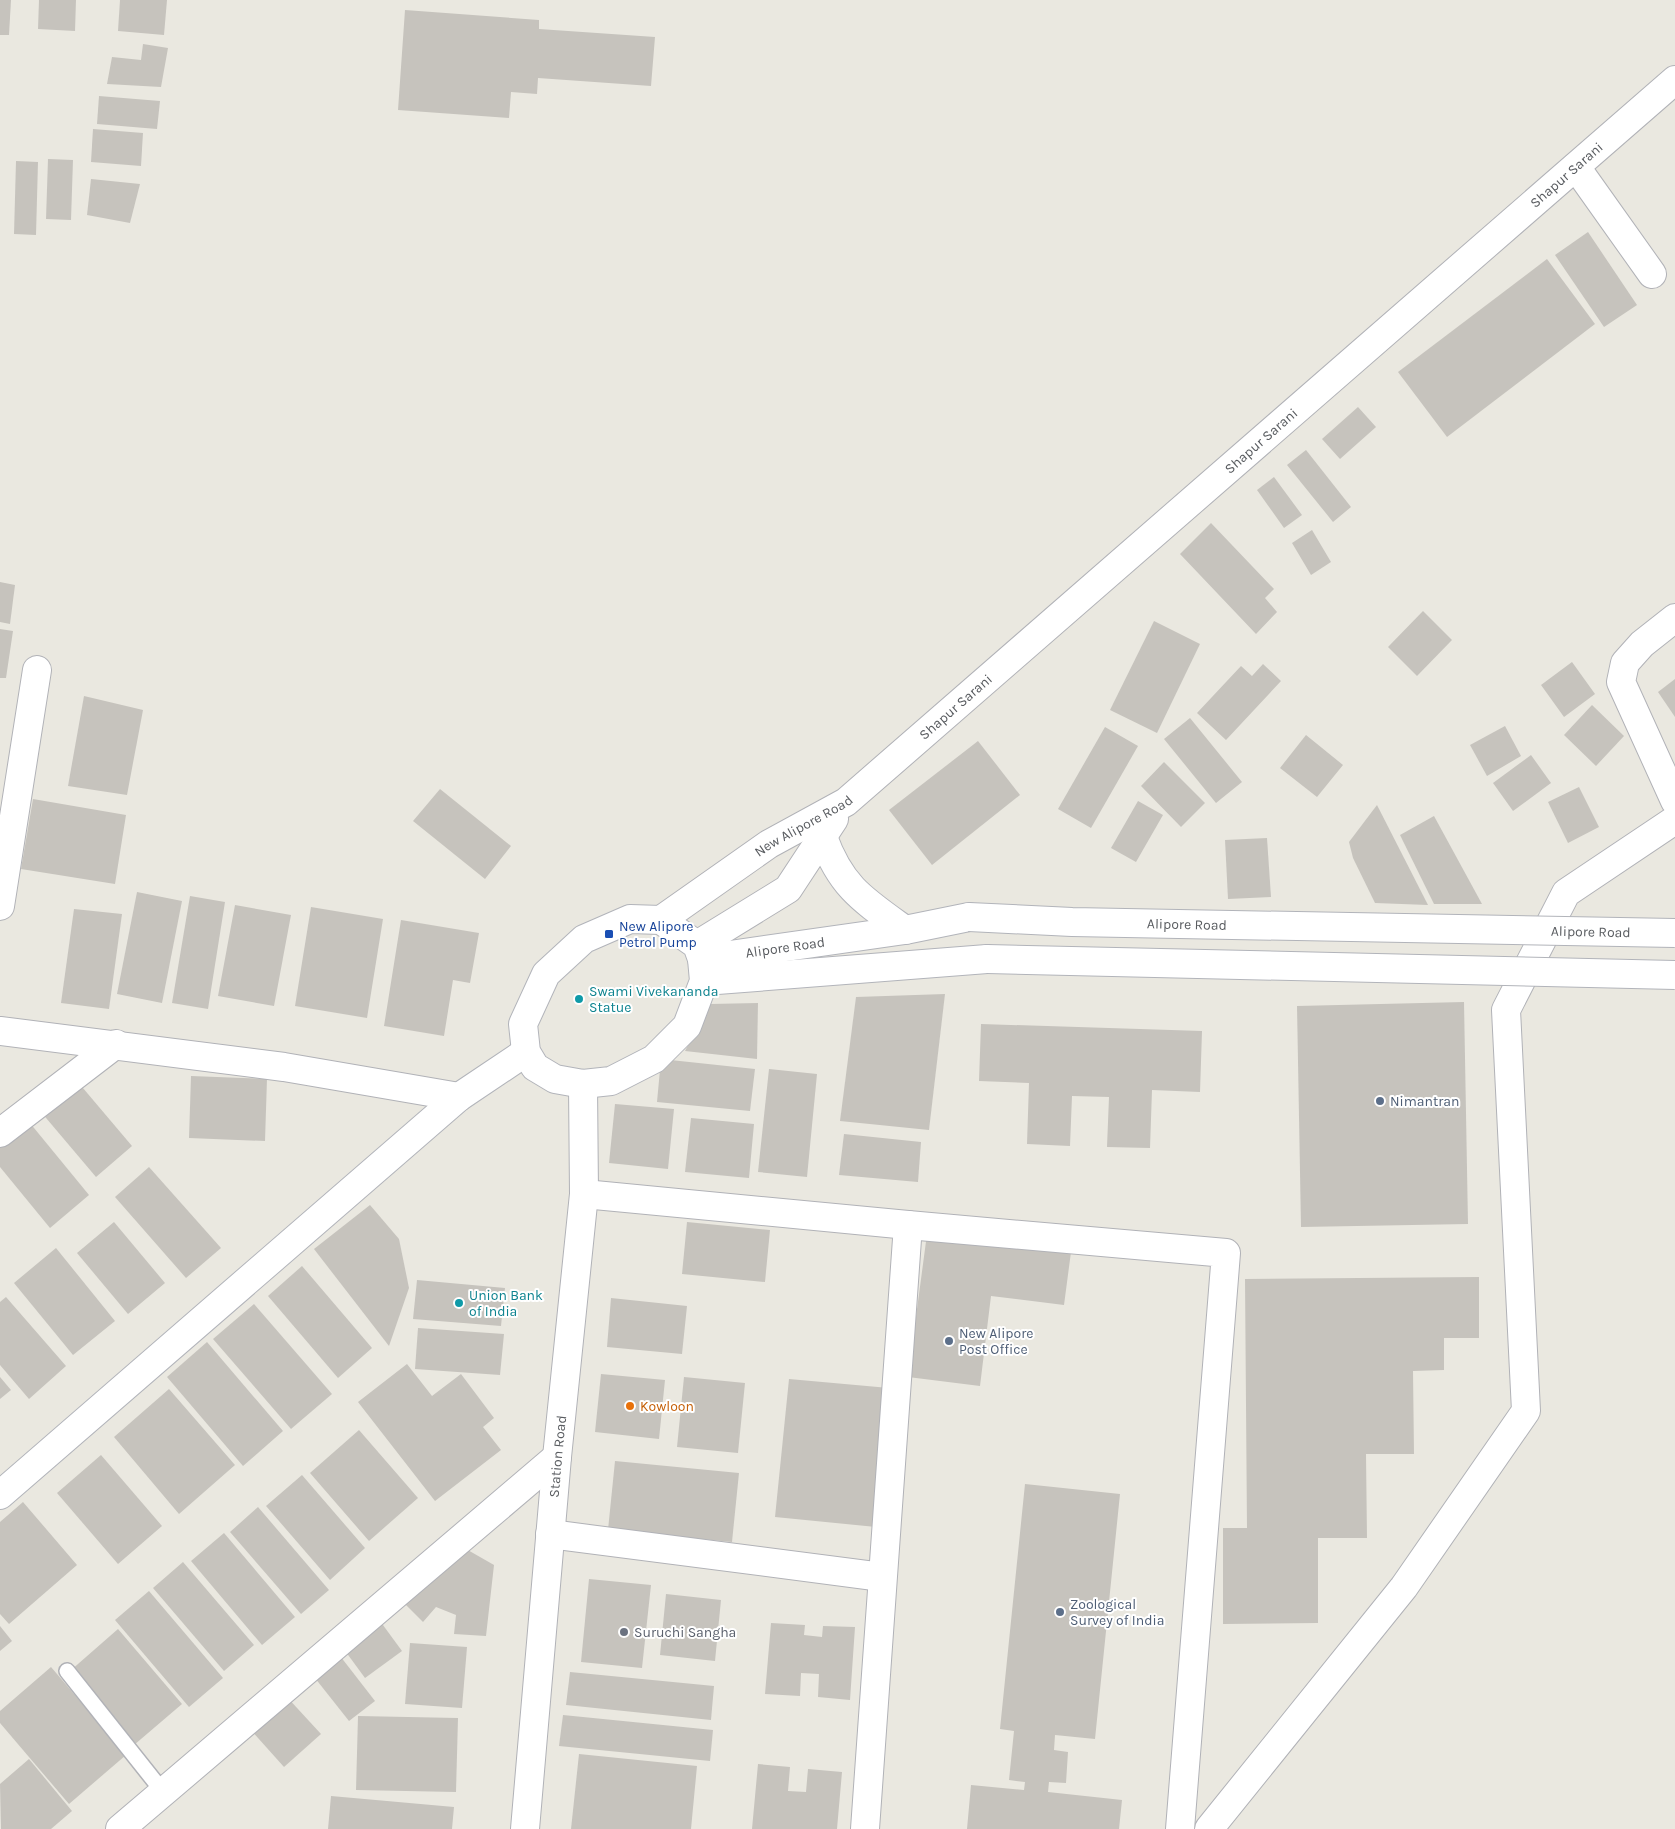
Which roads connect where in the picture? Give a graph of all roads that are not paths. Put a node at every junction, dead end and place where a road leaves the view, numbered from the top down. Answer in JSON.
{"nodes":[{"id":1,"x":1675,"y":80,"type":"edge"},
{"id":2,"x":1576,"y":167,"type":"junction"},
{"id":3,"x":1652,"y":274,"type":"dead end"},
{"id":4,"x":1675,"y":618,"type":"edge"},
{"id":5,"x":37,"y":670,"type":"dead end"},
{"id":6,"x":1675,"y":801,"type":"edge"},
{"id":7,"x":846,"y":802,"type":"junction"},
{"id":8,"x":1675,"y":820,"type":"edge"},
{"id":9,"x":823,"y":837,"type":"junction"},
{"id":10,"x":0,"y":906,"type":"edge"},
{"id":11,"x":660,"y":920,"type":"junction"},
{"id":12,"x":905,"y":930,"type":"junction"},
{"id":13,"x":1675,"y":933,"type":"edge"},
{"id":14,"x":701,"y":961,"type":"junction"},
{"id":15,"x":1675,"y":975,"type":"edge"},
{"id":16,"x":0,"y":1030,"type":"edge"},
{"id":17,"x":116,"y":1044,"type":"junction"},
{"id":18,"x":526,"y":1052,"type":"junction"},
{"id":19,"x":583,"y":1084,"type":"junction"},
{"id":20,"x":459,"y":1097,"type":"junction"},
{"id":21,"x":0,"y":1133,"type":"edge"},
{"id":22,"x":584,"y":1194,"type":"junction"},
{"id":23,"x":908,"y":1225,"type":"junction"},
{"id":24,"x":556,"y":1457,"type":"junction"},
{"id":25,"x":0,"y":1495,"type":"edge"},
{"id":26,"x":550,"y":1534,"type":"junction"},
{"id":27,"x":882,"y":1577,"type":"junction"},
{"id":28,"x":67,"y":1671,"type":"dead end"},
{"id":29,"x":164,"y":1793,"type":"junction"},
{"id":30,"x":128,"y":1826,"type":"edge"},
{"id":31,"x":525,"y":1829,"type":"edge"},
{"id":32,"x":865,"y":1829,"type":"edge"},
{"id":33,"x":1180,"y":1829,"type":"edge"},
{"id":34,"x":1209,"y":1829,"type":"edge"}],
"edges":[{"from":1,"to":2,"type":"street","name":"Shapur Sarani"},
{"from":2,"to":3,"type":"street"},
{"from":2,"to":7,"type":"street","name":"Shapur Sarani"},
{"from":4,"to":6,"type":"street"},
{"from":5,"to":10,"type":"street"},
{"from":7,"to":9,"type":"street","name":"New Alipore Road"},
{"from":7,"to":11,"type":"street","name":"New Alipore Road"},
{"from":8,"to":34,"type":"street"},
{"from":9,"to":12,"type":"street"},
{"from":9,"to":14,"type":"street","name":"New Alipore Road"},
{"from":11,"to":14,"type":"street"},
{"from":11,"to":18,"type":"street"},
{"from":12,"to":13,"type":"street","name":"Alipore Road","bridge":true},
{"from":12,"to":14,"type":"street","name":"Alipore Road"},
{"from":14,"to":15,"type":"street","name":"Alipore Road","bridge":true},
{"from":14,"to":19,"type":"street"},
{"from":16,"to":17,"type":"street"},
{"from":17,"to":20,"type":"street"},
{"from":17,"to":21,"type":"street"},
{"from":18,"to":19,"type":"street"},
{"from":18,"to":20,"type":"street"},
{"from":19,"to":22,"type":"street","name":"Station Road"},
{"from":20,"to":25,"type":"street"},
{"from":22,"to":23,"type":"street"},
{"from":22,"to":24,"type":"street","name":"Station Road"},
{"from":23,"to":27,"type":"street"},
{"from":23,"to":33,"type":"street"},
{"from":24,"to":26,"type":"street","name":"Station Road"},
{"from":24,"to":29,"type":"street"},
{"from":26,"to":27,"type":"street"},
{"from":26,"to":31,"type":"street","name":"Station Road"},
{"from":27,"to":32,"type":"street"},
{"from":28,"to":29,"type":"lane"},
{"from":29,"to":30,"type":"street"}]}
